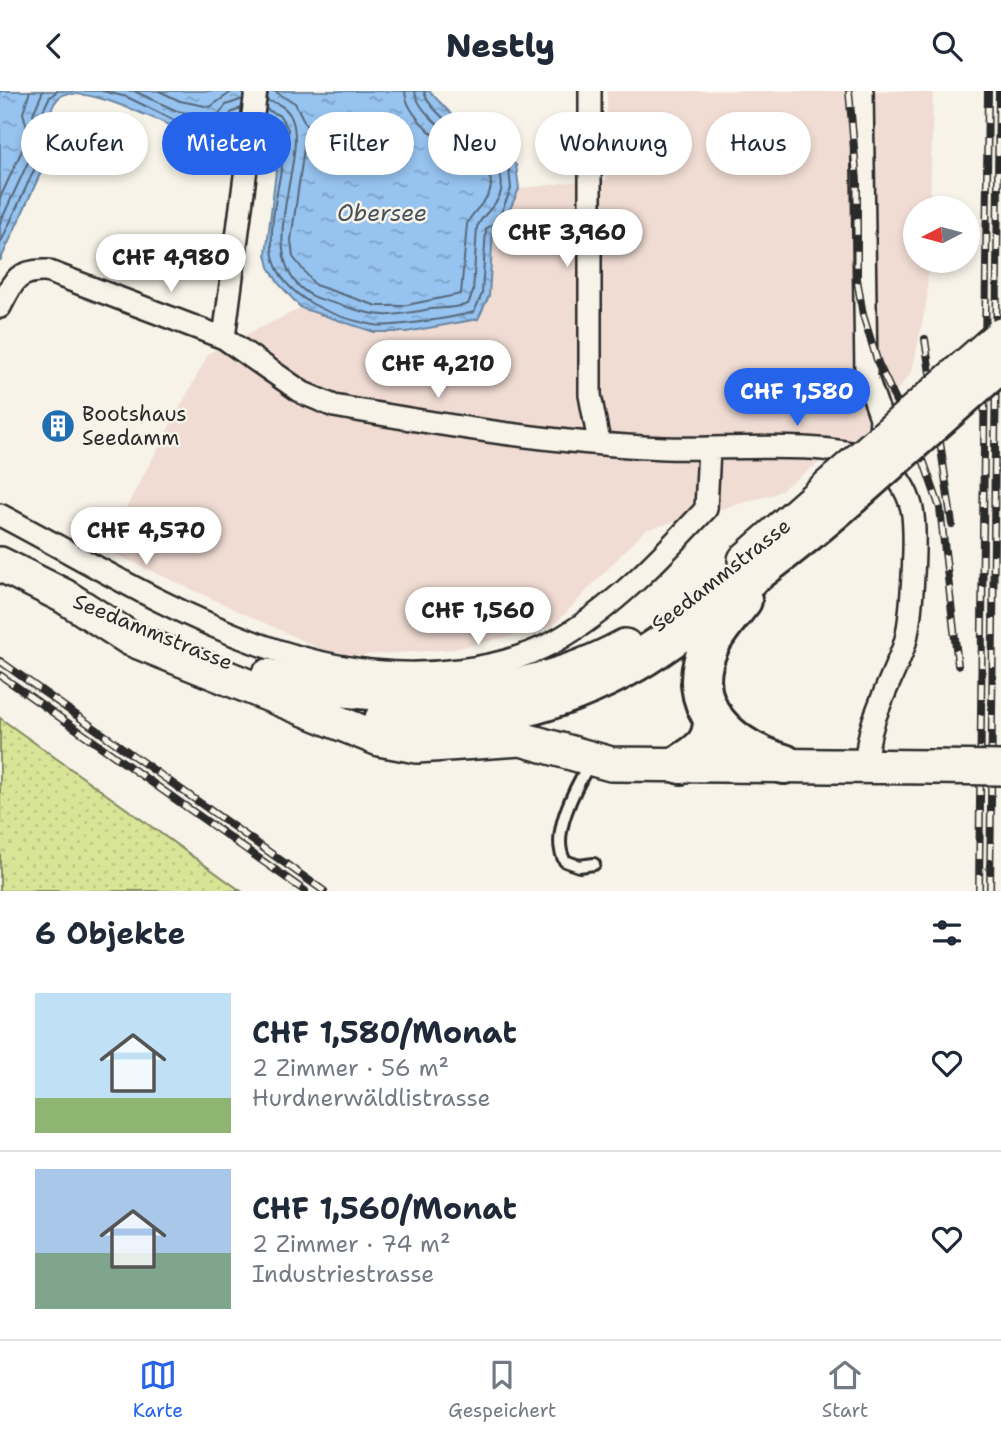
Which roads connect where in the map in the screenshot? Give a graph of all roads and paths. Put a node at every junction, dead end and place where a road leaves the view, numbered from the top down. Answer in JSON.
{"nodes":[{"id":1,"x":256,"y":91,"type":"edge"},
{"id":2,"x":590,"y":91,"type":"edge"},
{"id":3,"x":862,"y":91,"type":"edge"},
{"id":4,"x":0,"y":307,"type":"edge"},
{"id":5,"x":1001,"y":335,"type":"edge"},
{"id":6,"x":224,"y":338,"type":"junction"},
{"id":7,"x":1001,"y":362,"type":"edge"},
{"id":8,"x":599,"y":442,"type":"junction"},
{"id":9,"x":709,"y":448,"type":"junction"},
{"id":10,"x":879,"y":460,"type":"junction"},
{"id":11,"x":844,"y":488,"type":"junction"},
{"id":12,"x":0,"y":515,"type":"edge"},
{"id":13,"x":816,"y":526,"type":"junction"},
{"id":14,"x":0,"y":564,"type":"edge"},
{"id":15,"x":64,"y":596,"type":"junction"},
{"id":16,"x":290,"y":703,"type":"junction"},
{"id":17,"x":713,"y":717,"type":"junction"},
{"id":18,"x":384,"y":720,"type":"joint"},
{"id":19,"x":592,"y":761,"type":"junction"},
{"id":20,"x":681,"y":764,"type":"junction"},
{"id":21,"x":784,"y":764,"type":"junction"},
{"id":22,"x":866,"y":765,"type":"junction"},
{"id":23,"x":1001,"y":768,"type":"edge"},
{"id":24,"x":594,"y":864,"type":"dead end"}],
"edges":[{"from":1,"to":6,"type":"street"},
{"from":2,"to":8,"type":"street"},
{"from":3,"to":10,"type":"street"},
{"from":4,"to":6,"type":"street"},
{"from":5,"to":11,"type":"main road","name":"Seedammstrasse","bridge":true},
{"from":6,"to":8,"type":"street"},
{"from":7,"to":11,"type":"highway","bridge":true},
{"from":8,"to":9,"type":"street"},
{"from":9,"to":10,"type":"street"},
{"from":9,"to":12,"type":"street"},
{"from":10,"to":22,"type":"street"},
{"from":11,"to":13,"type":"highway"},
{"from":11,"to":15,"type":"main road","name":"Seedammstrasse"},
{"from":13,"to":17,"type":"highway"},
{"from":13,"to":18,"type":"highway"},
{"from":14,"to":15,"type":"main road","name":"Seedammstrasse"},
{"from":15,"to":16,"type":"main road","name":"Seedammstrasse"},
{"from":16,"to":18,"type":"main road"},
{"from":16,"to":19,"type":"main road","name":"Seedammstrasse"},
{"from":17,"to":20,"type":"highway"},
{"from":17,"to":21,"type":"highway"},
{"from":19,"to":20,"type":"main road","name":"Seedammstrasse"},
{"from":19,"to":24,"type":"lane"},
{"from":20,"to":21,"type":"main road","name":"Seedammstrasse"},
{"from":21,"to":22,"type":"main road","name":"Seedammstrasse"},
{"from":22,"to":23,"type":"main road","name":"Seedammstrasse","bridge":true}]}
